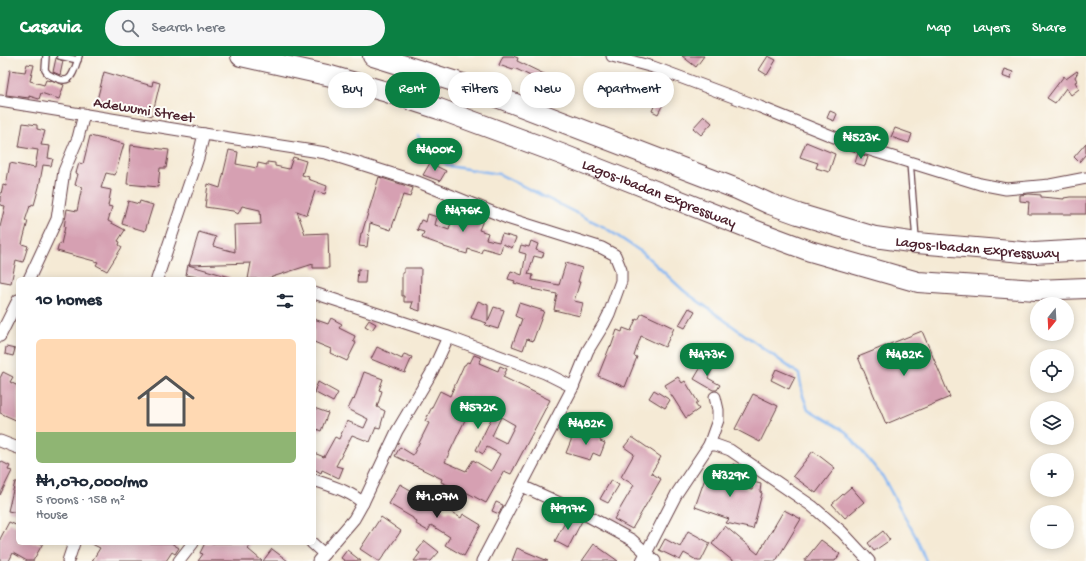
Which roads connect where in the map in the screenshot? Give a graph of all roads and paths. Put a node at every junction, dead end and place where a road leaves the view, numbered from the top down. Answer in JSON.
{"nodes":[{"id":1,"x":46,"y":56,"type":"edge"},
{"id":2,"x":60,"y":56,"type":"edge"},
{"id":3,"x":241,"y":56,"type":"edge"},
{"id":4,"x":373,"y":56,"type":"edge"},
{"id":5,"x":612,"y":56,"type":"edge"},
{"id":6,"x":78,"y":58,"type":"edge"},
{"id":7,"x":0,"y":101,"type":"edge"},
{"id":8,"x":84,"y":114,"type":"junction"},
{"id":9,"x":204,"y":134,"type":"junction"},
{"id":10,"x":910,"y":162,"type":"junction"},
{"id":11,"x":1086,"y":178,"type":"edge"},
{"id":12,"x":917,"y":243,"type":"junction"},
{"id":13,"x":1086,"y":250,"type":"edge"},
{"id":14,"x":30,"y":277,"type":"edge"},
{"id":15,"x":158,"y":277,"type":"edge"},
{"id":16,"x":1086,"y":288,"type":"edge"},
{"id":17,"x":316,"y":294,"type":"edge"},
{"id":18,"x":16,"y":304,"type":"edge"},
{"id":19,"x":0,"y":336,"type":"edge"},
{"id":20,"x":448,"y":336,"type":"junction"},
{"id":21,"x":573,"y":387,"type":"junction"},
{"id":22,"x":715,"y":397,"type":"dead end"},
{"id":23,"x":0,"y":441,"type":"edge"},
{"id":24,"x":708,"y":445,"type":"junction"},
{"id":25,"x":16,"y":447,"type":"edge"},
{"id":26,"x":316,"y":481,"type":"edge"},
{"id":27,"x":522,"y":486,"type":"junction"},
{"id":28,"x":363,"y":503,"type":"junction"},
{"id":29,"x":73,"y":545,"type":"edge"},
{"id":30,"x":191,"y":545,"type":"edge"},
{"id":31,"x":313,"y":545,"type":"edge"},
{"id":32,"x":321,"y":557,"type":"edge"},
{"id":33,"x":644,"y":557,"type":"edge"},
{"id":34,"x":68,"y":561,"type":"edge"},
{"id":35,"x":179,"y":561,"type":"edge"},
{"id":36,"x":482,"y":561,"type":"edge"},
{"id":37,"x":655,"y":561,"type":"edge"},
{"id":38,"x":869,"y":561,"type":"edge"}],
"edges":[{"from":1,"to":6,"type":"lane"},
{"from":2,"to":6,"type":"lane"},
{"from":3,"to":16,"type":"highway","name":"Lagos-Ibadan Expressway"},
{"from":4,"to":12,"type":"highway","name":"Lagos-Ibadan Expressway"},
{"from":5,"to":10,"type":"street"},
{"from":7,"to":8,"type":"street","name":"Adewumi Street"},
{"from":8,"to":9,"type":"street","name":"Adewumi Street"},
{"from":8,"to":14,"type":"street"},
{"from":9,"to":15,"type":"street","name":"Adewumi Street"},
{"from":9,"to":21,"type":"street"},
{"from":10,"to":11,"type":"street"},
{"from":10,"to":12,"type":"lane"},
{"from":12,"to":13,"type":"highway","name":"Lagos-Ibadan Expressway"},
{"from":17,"to":20,"type":"street"},
{"from":18,"to":19,"type":"street"},
{"from":20,"to":21,"type":"street"},
{"from":20,"to":28,"type":"street"},
{"from":21,"to":27,"type":"street"},
{"from":22,"to":24,"type":"street"},
{"from":23,"to":25,"type":"street"},
{"from":24,"to":33,"type":"street"},
{"from":24,"to":38,"type":"street"},
{"from":26,"to":28,"type":"street"},
{"from":27,"to":33,"type":"street"},
{"from":27,"to":36,"type":"street"},
{"from":28,"to":32,"type":"street"},
{"from":29,"to":34,"type":"street"},
{"from":30,"to":35,"type":"street"},
{"from":31,"to":32,"type":"street"},
{"from":33,"to":37,"type":"street"}]}
